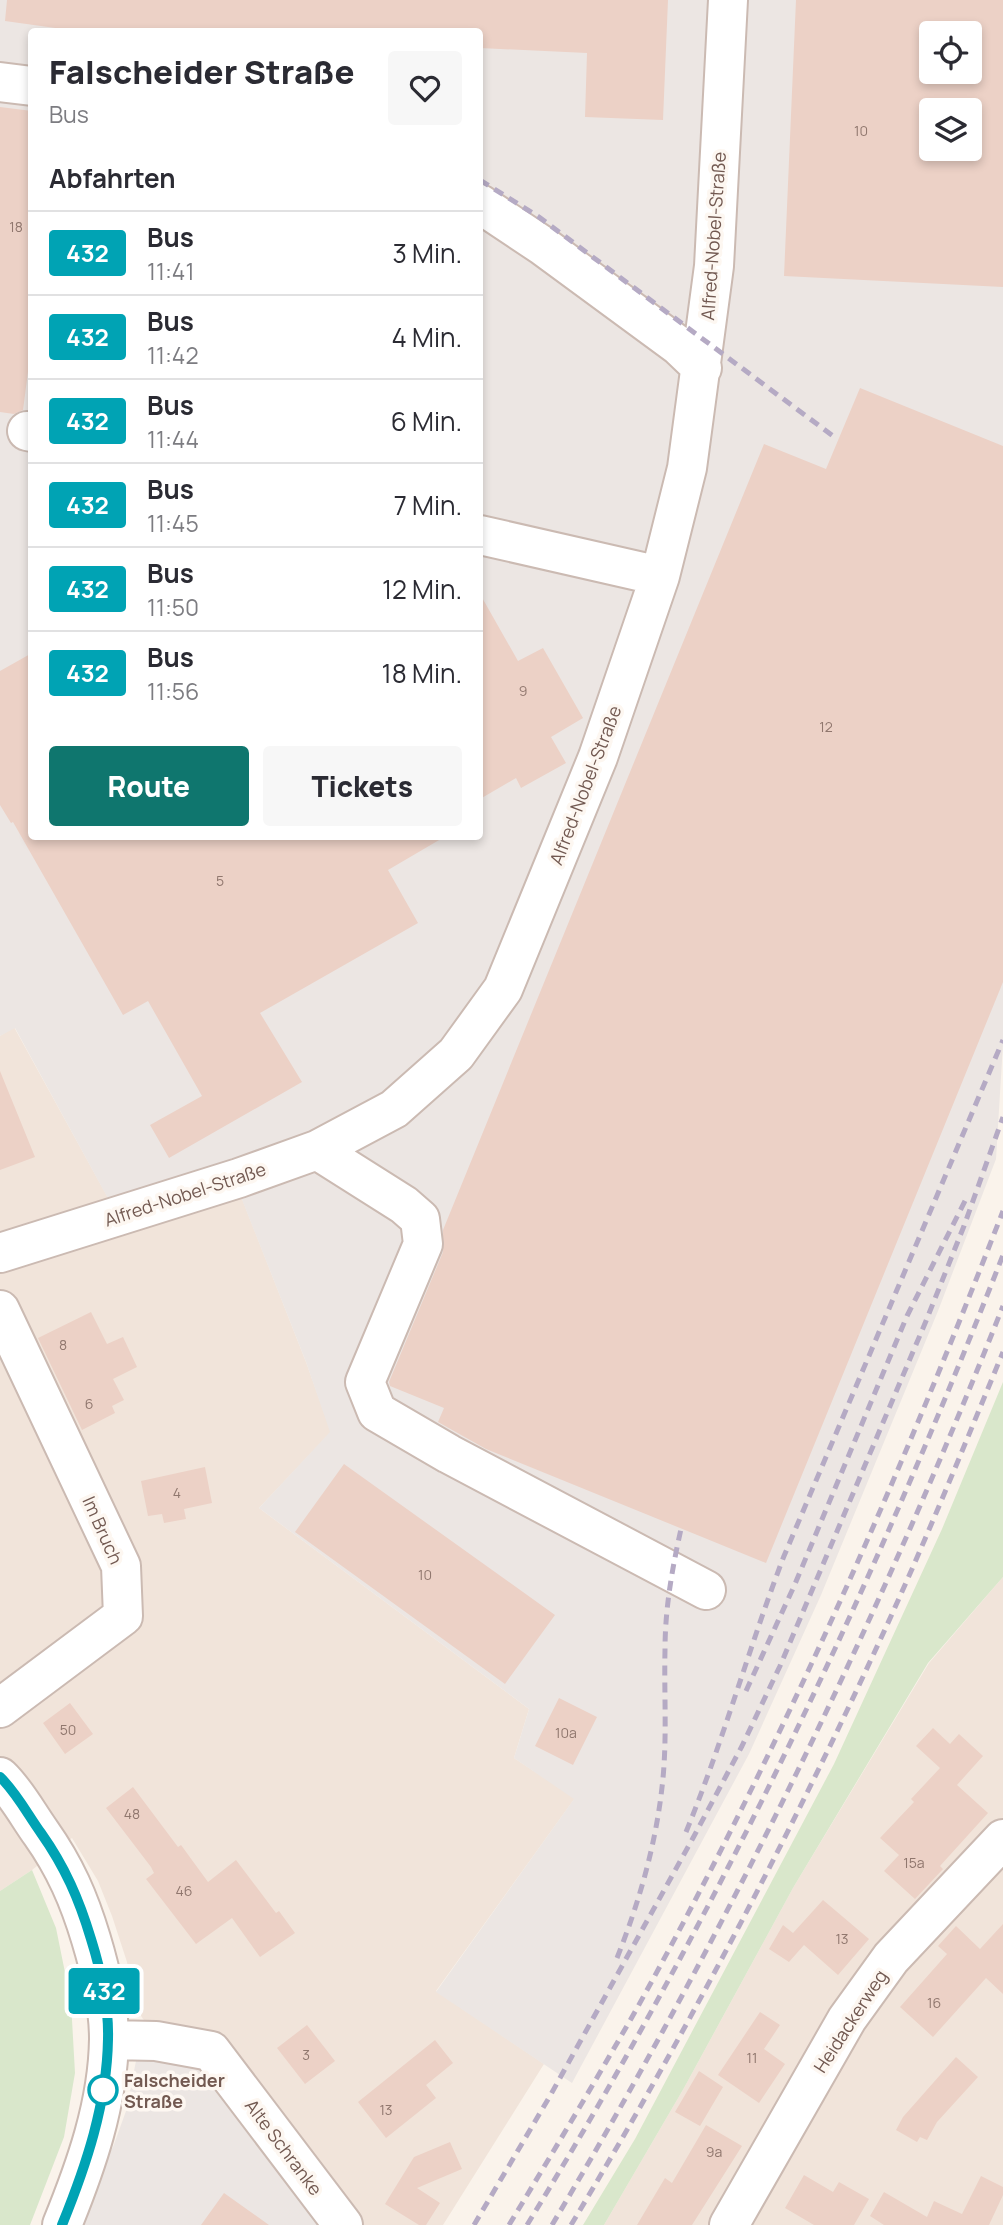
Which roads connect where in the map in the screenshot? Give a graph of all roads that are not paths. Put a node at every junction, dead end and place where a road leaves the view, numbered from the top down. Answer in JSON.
{"nodes":[{"id":1,"x":728,"y":0,"type":"edge"},
{"id":2,"x":0,"y":82,"type":"edge"},
{"id":3,"x":28,"y":86,"type":"edge"},
{"id":4,"x":483,"y":206,"type":"edge"},
{"id":5,"x":702,"y":368,"type":"junction"},
{"id":6,"x":483,"y":536,"type":"edge"},
{"id":7,"x":660,"y":576,"type":"junction"},
{"id":8,"x":317,"y":1150,"type":"junction"},
{"id":9,"x":0,"y":1253,"type":"edge"},
{"id":10,"x":0,"y":1310,"type":"edge"},
{"id":11,"x":706,"y":1590,"type":"dead end"},
{"id":12,"x":0,"y":1708,"type":"edge"},
{"id":13,"x":0,"y":1777,"type":"edge"},
{"id":14,"x":1003,"y":1839,"type":"edge"},
{"id":15,"x":108,"y":2040,"type":"junction"},
{"id":16,"x":62,"y":2225,"type":"edge"},
{"id":17,"x":343,"y":2225,"type":"edge"},
{"id":18,"x":729,"y":2225,"type":"edge"}],
"edges":[{"from":1,"to":5,"type":"street","name":"Alfred-Nobel-Straße"},
{"from":2,"to":3,"type":"street"},
{"from":4,"to":5,"type":"street"},
{"from":5,"to":7,"type":"street","name":"Alfred-Nobel-Straße"},
{"from":6,"to":7,"type":"street"},
{"from":7,"to":8,"type":"street","name":"Alfred-Nobel-Straße"},
{"from":8,"to":9,"type":"street","name":"Alfred-Nobel-Straße"},
{"from":8,"to":11,"type":"street"},
{"from":10,"to":12,"type":"street","name":"Im Bruch"},
{"from":13,"to":15,"type":"street"},
{"from":14,"to":18,"type":"street","name":"Heidackerweg"},
{"from":15,"to":16,"type":"street"},
{"from":15,"to":17,"type":"street","name":"Alte Schranke"}]}
